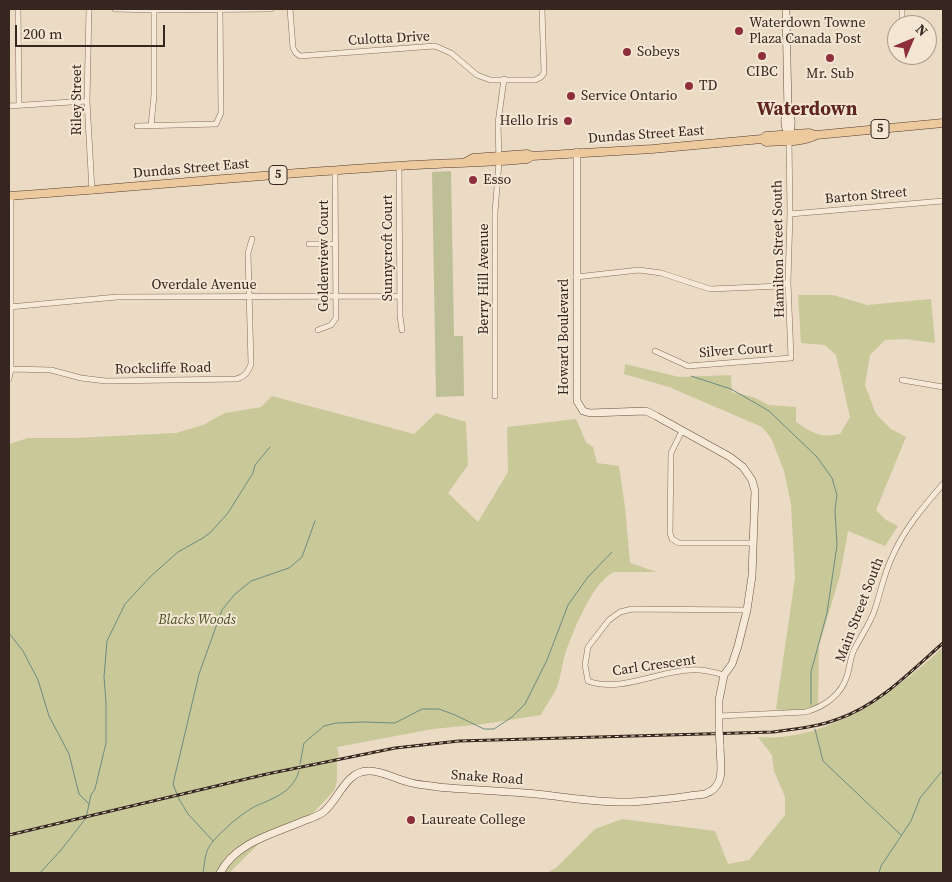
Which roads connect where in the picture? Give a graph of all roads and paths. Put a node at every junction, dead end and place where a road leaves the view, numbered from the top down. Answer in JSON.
{"nodes":[{"id":1,"x":18,"y":9,"type":"edge"},
{"id":2,"x":89,"y":9,"type":"edge"},
{"id":3,"x":115,"y":9,"type":"edge"},
{"id":4,"x":220,"y":9,"type":"edge"},
{"id":5,"x":271,"y":9,"type":"edge"},
{"id":6,"x":290,"y":9,"type":"edge"},
{"id":7,"x":542,"y":9,"type":"edge"},
{"id":8,"x":786,"y":9,"type":"edge"},
{"id":9,"x":154,"y":10,"type":"junction"},
{"id":10,"x":504,"y":79,"type":"junction"},
{"id":11,"x":88,"y":101,"type":"junction"},
{"id":12,"x":18,"y":105,"type":"junction"},
{"id":13,"x":9,"y":106,"type":"edge"},
{"id":14,"x":943,"y":123,"type":"edge"},
{"id":15,"x":137,"y":126,"type":"dead end"},
{"id":16,"x":151,"y":126,"type":"junction"},
{"id":17,"x":789,"y":138,"type":"junction"},
{"id":18,"x":577,"y":152,"type":"junction"},
{"id":19,"x":499,"y":159,"type":"junction"},
{"id":20,"x":399,"y":166,"type":"junction"},
{"id":21,"x":335,"y":171,"type":"junction"},
{"id":22,"x":92,"y":191,"type":"junction"},
{"id":23,"x":10,"y":196,"type":"edge"},
{"id":24,"x":943,"y":201,"type":"edge"},
{"id":25,"x":790,"y":214,"type":"junction"},
{"id":26,"x":252,"y":239,"type":"dead end"},
{"id":27,"x":309,"y":244,"type":"dead end"},
{"id":28,"x":335,"y":244,"type":"junction"},
{"id":29,"x":576,"y":277,"type":"junction"},
{"id":30,"x":788,"y":282,"type":"junction"},
{"id":31,"x":250,"y":296,"type":"junction"},
{"id":32,"x":336,"y":296,"type":"junction"},
{"id":33,"x":400,"y":296,"type":"junction"},
{"id":34,"x":10,"y":307,"type":"edge"},
{"id":35,"x":318,"y":330,"type":"dead end"},
{"id":36,"x":402,"y":330,"type":"dead end"},
{"id":37,"x":655,"y":351,"type":"dead end"},
{"id":38,"x":792,"y":358,"type":"joint"},
{"id":39,"x":11,"y":369,"type":"junction"},
{"id":40,"x":9,"y":379,"type":"edge"},
{"id":41,"x":902,"y":380,"type":"dead end"},
{"id":42,"x":943,"y":387,"type":"edge"},
{"id":43,"x":496,"y":396,"type":"dead end"},
{"id":44,"x":682,"y":430,"type":"junction"},
{"id":45,"x":943,"y":484,"type":"edge"},
{"id":46,"x":752,"y":543,"type":"junction"},
{"id":47,"x":747,"y":610,"type":"junction"},
{"id":48,"x":724,"y":675,"type":"junction"},
{"id":49,"x":720,"y":716,"type":"junction"},
{"id":50,"x":220,"y":873,"type":"edge"}],
"edges":[{"from":1,"to":12,"type":"street"},
{"from":2,"to":11,"type":"street","name":"Riley Street"},
{"from":3,"to":9,"type":"street"},
{"from":4,"to":5,"type":"street"},
{"from":4,"to":9,"type":"street"},
{"from":4,"to":16,"type":"street"},
{"from":6,"to":10,"type":"street","name":"Culotta Drive"},
{"from":7,"to":10,"type":"street","name":"Culotta Drive"},
{"from":8,"to":17,"type":"street"},
{"from":9,"to":16,"type":"street"},
{"from":10,"to":19,"type":"street","name":"Berry Hill Avenue"},
{"from":11,"to":12,"type":"street"},
{"from":11,"to":22,"type":"street","name":"Riley Street"},
{"from":12,"to":13,"type":"street"},
{"from":14,"to":17,"type":"main road","name":"Dundas Street East","number":"5"},
{"from":15,"to":16,"type":"street"},
{"from":17,"to":18,"type":"main road","name":"Dundas Street East","number":"5"},
{"from":17,"to":25,"type":"street","name":"Hamilton Street South"},
{"from":18,"to":19,"type":"main road","name":"Dundas Street East","number":"5"},
{"from":18,"to":29,"type":"street","name":"Howard Boulevard"},
{"from":19,"to":20,"type":"main road","name":"Dundas Street East","number":"5"},
{"from":19,"to":43,"type":"street","name":"Berry Hill Avenue"},
{"from":20,"to":21,"type":"main road","name":"Dundas Street East","number":"5"},
{"from":20,"to":33,"type":"street","name":"Sunnycroft Court"},
{"from":21,"to":22,"type":"main road","name":"Dundas Street East","number":"5"},
{"from":21,"to":28,"type":"street","name":"Goldenview Court"},
{"from":22,"to":23,"type":"main road","name":"Dundas Street East","number":"5"},
{"from":23,"to":34,"type":"street"},
{"from":24,"to":25,"type":"street","name":"Barton Street"},
{"from":25,"to":30,"type":"street","name":"Hamilton Street South"},
{"from":26,"to":31,"type":"street"},
{"from":27,"to":28,"type":"street"},
{"from":28,"to":32,"type":"street","name":"Goldenview Court"},
{"from":29,"to":30,"type":"street"},
{"from":29,"to":44,"type":"street","name":"Howard Boulevard"},
{"from":30,"to":38,"type":"street","name":"Hamilton Street South"},
{"from":31,"to":32,"type":"street","name":"Overdale Avenue"},
{"from":31,"to":34,"type":"street","name":"Overdale Avenue"},
{"from":31,"to":39,"type":"street","name":"Rockcliffe Road"},
{"from":32,"to":33,"type":"street","name":"Overdale Avenue"},
{"from":32,"to":35,"type":"street","name":"Goldenview Court"},
{"from":33,"to":36,"type":"street","name":"Sunnycroft Court"},
{"from":34,"to":39,"type":"street"},
{"from":37,"to":38,"type":"street","name":"Silver Court"},
{"from":39,"to":40,"type":"street"},
{"from":41,"to":42,"type":"street"},
{"from":44,"to":46,"type":"street","name":"Howard Boulevard"},
{"from":44,"to":46,"type":"street"},
{"from":45,"to":49,"type":"street","name":"Main Street South"},
{"from":46,"to":47,"type":"street","name":"Howard Boulevard"},
{"from":47,"to":48,"type":"street","name":"Howard Boulevard"},
{"from":47,"to":48,"type":"street","name":"Carl Crescent"},
{"from":48,"to":49,"type":"street","name":"Snake Road"},
{"from":49,"to":50,"type":"street","name":"Snake Road","bridge":true}]}
